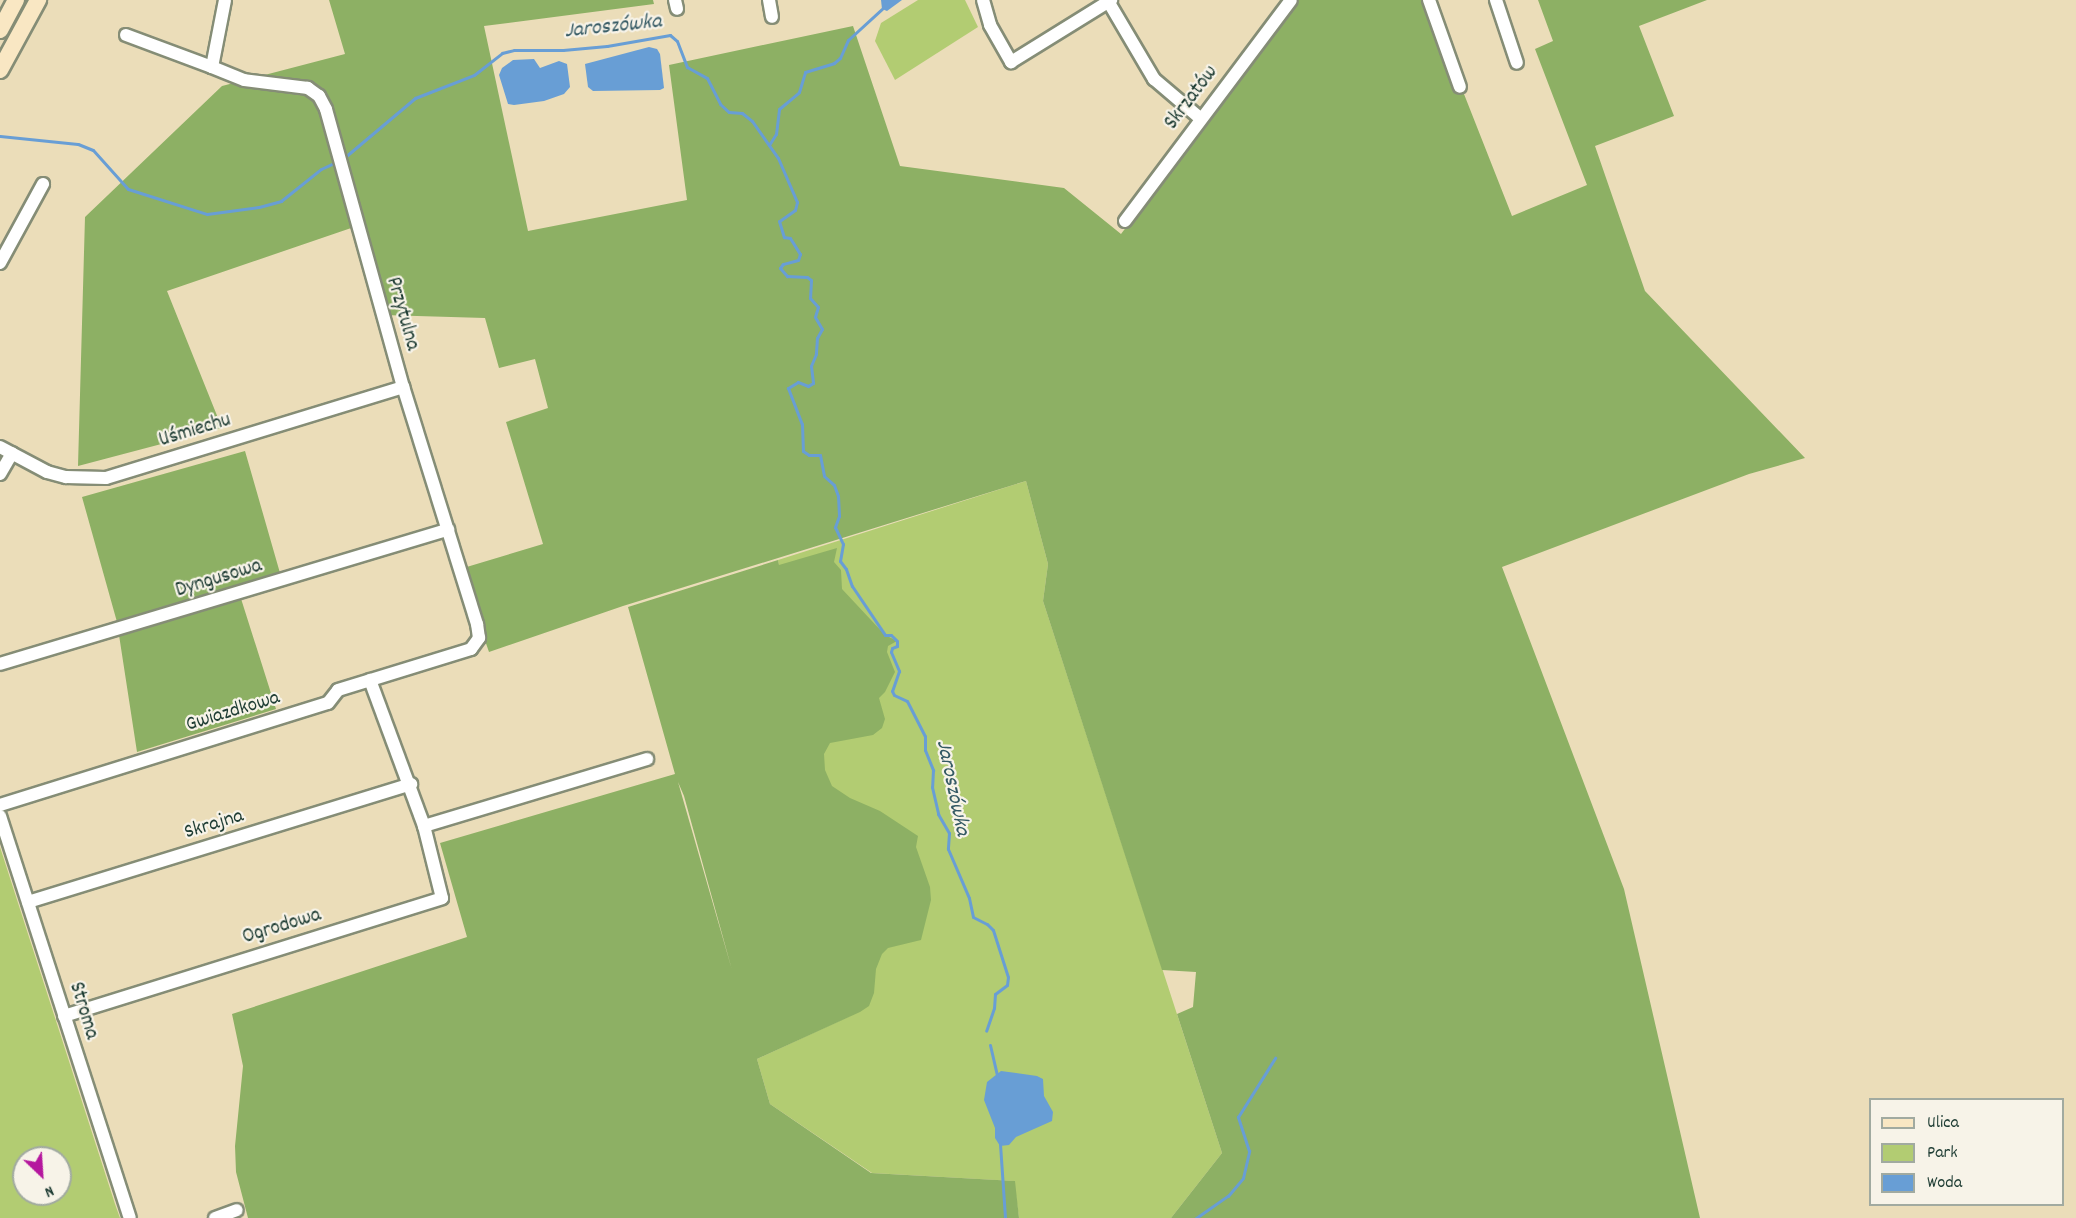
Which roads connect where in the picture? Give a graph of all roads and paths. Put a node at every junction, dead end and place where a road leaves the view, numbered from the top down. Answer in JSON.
{"nodes":[{"id":1,"x":16,"y":0,"type":"edge"},
{"id":2,"x":38,"y":0,"type":"edge"},
{"id":3,"x":225,"y":0,"type":"edge"},
{"id":4,"x":769,"y":0,"type":"edge"},
{"id":5,"x":983,"y":0,"type":"edge"},
{"id":6,"x":1291,"y":0,"type":"edge"},
{"id":7,"x":1429,"y":0,"type":"edge"},
{"id":8,"x":1496,"y":0,"type":"edge"},
{"id":9,"x":1109,"y":1,"type":"edge"},
{"id":10,"x":1092,"y":5,"type":"edge"},
{"id":11,"x":772,"y":17,"type":"dead end"},
{"id":12,"x":0,"y":30,"type":"edge"},
{"id":13,"x":126,"y":35,"type":"dead end"},
{"id":14,"x":1517,"y":63,"type":"dead end"},
{"id":15,"x":212,"y":67,"type":"junction"},
{"id":16,"x":0,"y":70,"type":"edge"},
{"id":17,"x":1460,"y":87,"type":"dead end"},
{"id":18,"x":1200,"y":118,"type":"junction"},
{"id":19,"x":42,"y":184,"type":"dead end"},
{"id":20,"x":1125,"y":221,"type":"dead end"},
{"id":21,"x":0,"y":263,"type":"edge"},
{"id":22,"x":403,"y":387,"type":"junction"},
{"id":23,"x":0,"y":447,"type":"edge"},
{"id":24,"x":12,"y":453,"type":"junction"},
{"id":25,"x":0,"y":474,"type":"edge"},
{"id":26,"x":448,"y":530,"type":"junction"},
{"id":27,"x":471,"y":649,"type":"joint"},
{"id":28,"x":0,"y":664,"type":"edge"},
{"id":29,"x":370,"y":680,"type":"junction"},
{"id":30,"x":647,"y":759,"type":"dead end"},
{"id":31,"x":411,"y":784,"type":"junction"},
{"id":32,"x":0,"y":805,"type":"edge"},
{"id":33,"x":0,"y":816,"type":"edge"},
{"id":34,"x":424,"y":826,"type":"junction"},
{"id":35,"x":28,"y":902,"type":"junction"},
{"id":36,"x":64,"y":1016,"type":"junction"},
{"id":37,"x":237,"y":1210,"type":"dead end"},
{"id":38,"x":130,"y":1218,"type":"edge"},
{"id":39,"x":215,"y":1218,"type":"edge"}],
"edges":[{"from":1,"to":12,"type":"main road"},
{"from":2,"to":16,"type":"main road"},
{"from":3,"to":15,"type":"street"},
{"from":4,"to":11,"type":"street"},
{"from":5,"to":10,"type":"street"},
{"from":6,"to":18,"type":"street","name":"Skrzatów"},
{"from":7,"to":17,"type":"street"},
{"from":8,"to":14,"type":"street"},
{"from":9,"to":10,"type":"street"},
{"from":9,"to":18,"type":"street"},
{"from":13,"to":15,"type":"street","name":"Przytulna"},
{"from":15,"to":22,"type":"street","name":"Przytulna"},
{"from":18,"to":20,"type":"street","name":"Skrzatów"},
{"from":19,"to":21,"type":"street"},
{"from":22,"to":24,"type":"street","name":"Uśmiechu"},
{"from":22,"to":26,"type":"street","name":"Przytulna"},
{"from":23,"to":24,"type":"street","name":"Uśmiechu"},
{"from":24,"to":25,"type":"street"},
{"from":26,"to":27,"type":"street","name":"Przytulna"},
{"from":26,"to":28,"type":"street","name":"Dyngusowa"},
{"from":27,"to":29,"type":"street","name":"Gwiazdkowa"},
{"from":29,"to":31,"type":"street","name":"Ogrodowa"},
{"from":29,"to":32,"type":"street","name":"Gwiazdkowa"},
{"from":30,"to":34,"type":"street"},
{"from":31,"to":34,"type":"street","name":"Ogrodowa"},
{"from":31,"to":35,"type":"street","name":"Skrajna"},
{"from":33,"to":35,"type":"street","name":"Stroma"},
{"from":34,"to":36,"type":"street","name":"Ogrodowa"},
{"from":35,"to":36,"type":"street","name":"Stroma"},
{"from":36,"to":38,"type":"street","name":"Stroma"},
{"from":37,"to":39,"type":"street"}]}
